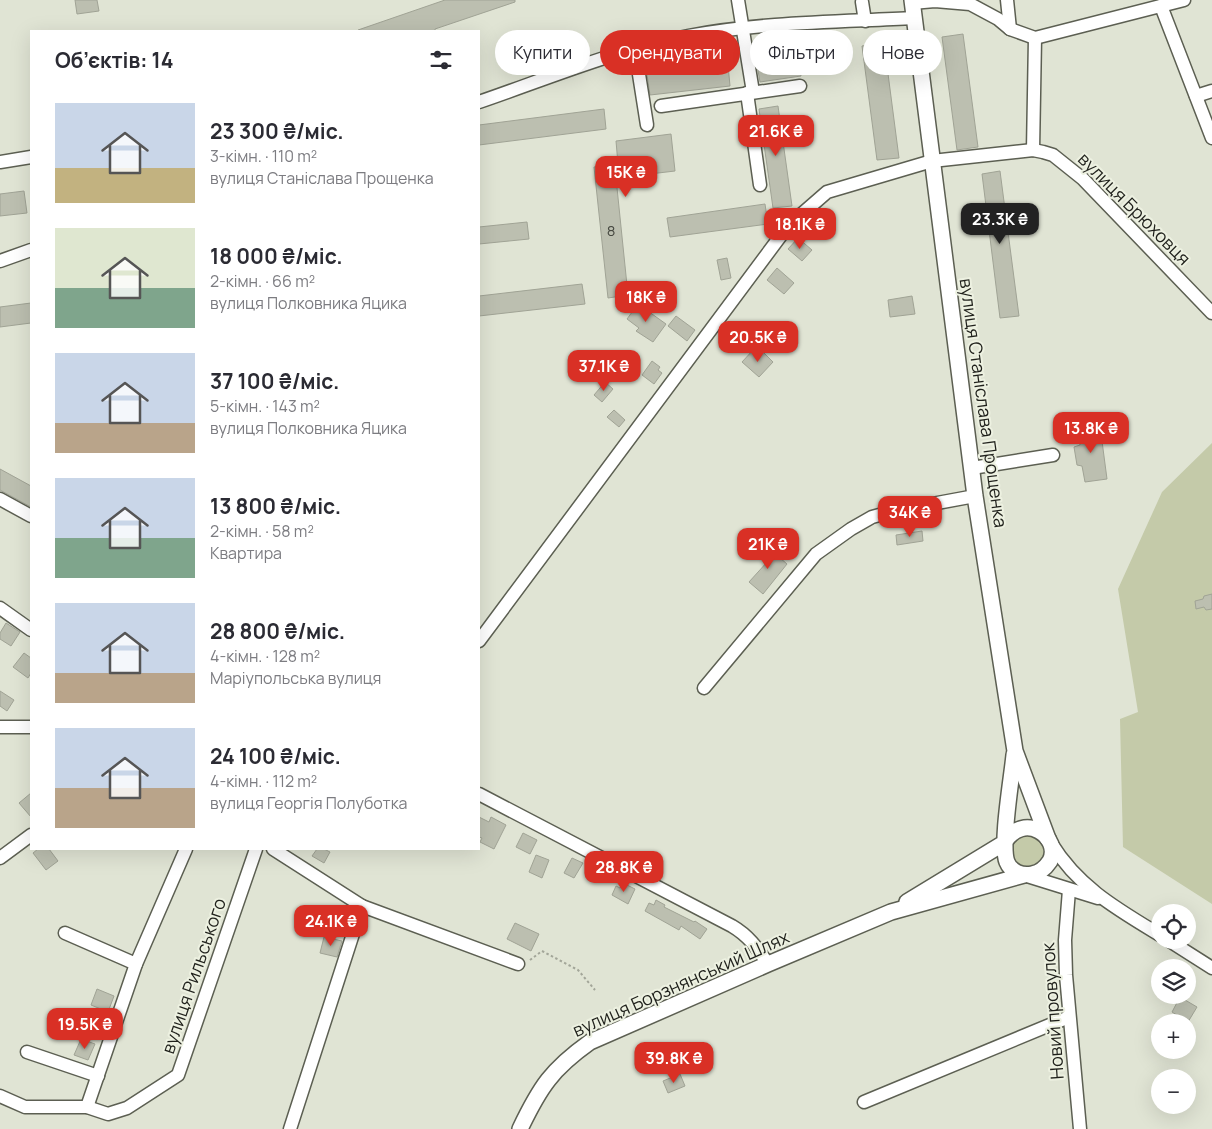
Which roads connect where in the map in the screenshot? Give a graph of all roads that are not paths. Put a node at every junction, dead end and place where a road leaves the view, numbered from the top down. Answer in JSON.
{"nodes":[{"id":1,"x":738,"y":0,"type":"edge"},
{"id":2,"x":1007,"y":0,"type":"edge"},
{"id":3,"x":1184,"y":0,"type":"edge"},
{"id":4,"x":862,"y":2,"type":"dead end"},
{"id":5,"x":1161,"y":6,"type":"junction"},
{"id":6,"x":912,"y":7,"type":"edge"},
{"id":7,"x":865,"y":21,"type":"junction"},
{"id":8,"x":742,"y":28,"type":"junction"},
{"id":9,"x":1010,"y":29,"type":"junction"},
{"id":10,"x":728,"y":30,"type":"edge"},
{"id":11,"x":1035,"y":38,"type":"junction"},
{"id":12,"x":600,"y":61,"type":"edge"},
{"id":13,"x":639,"y":75,"type":"edge"},
{"id":14,"x":800,"y":86,"type":"dead end"},
{"id":15,"x":1212,"y":91,"type":"edge"},
{"id":16,"x":750,"y":93,"type":"junction"},
{"id":17,"x":1196,"y":96,"type":"junction"},
{"id":18,"x":480,"y":102,"type":"edge"},
{"id":19,"x":661,"y":106,"type":"dead end"},
{"id":20,"x":647,"y":124,"type":"dead end"},
{"id":21,"x":1212,"y":138,"type":"edge"},
{"id":22,"x":1033,"y":150,"type":"junction"},
{"id":23,"x":30,"y":157,"type":"edge"},
{"id":24,"x":932,"y":161,"type":"junction"},
{"id":25,"x":0,"y":162,"type":"edge"},
{"id":26,"x":760,"y":185,"type":"dead end"},
{"id":27,"x":30,"y":250,"type":"edge"},
{"id":28,"x":0,"y":261,"type":"edge"},
{"id":29,"x":1212,"y":313,"type":"edge"},
{"id":30,"x":1053,"y":456,"type":"dead end"},
{"id":31,"x":972,"y":468,"type":"junction"},
{"id":32,"x":975,"y":496,"type":"junction"},
{"id":33,"x":0,"y":499,"type":"edge"},
{"id":34,"x":30,"y":515,"type":"edge"},
{"id":35,"x":0,"y":608,"type":"edge"},
{"id":36,"x":30,"y":629,"type":"edge"},
{"id":37,"x":480,"y":641,"type":"edge"},
{"id":38,"x":704,"y":688,"type":"dead end"},
{"id":39,"x":0,"y":726,"type":"edge"},
{"id":40,"x":30,"y":728,"type":"edge"},
{"id":41,"x":1015,"y":751,"type":"junction"},
{"id":42,"x":480,"y":795,"type":"edge"},
{"id":43,"x":30,"y":836,"type":"edge"},
{"id":44,"x":1048,"y":839,"type":"junction"},
{"id":45,"x":1004,"y":843,"type":"junction"},
{"id":46,"x":186,"y":850,"type":"edge"},
{"id":47,"x":256,"y":850,"type":"edge"},
{"id":48,"x":275,"y":850,"type":"edge"},
{"id":49,"x":0,"y":858,"type":"edge"},
{"id":50,"x":1024,"y":875,"type":"junction"},
{"id":51,"x":1069,"y":890,"type":"junction"},
{"id":52,"x":1104,"y":900,"type":"junction"},
{"id":53,"x":362,"y":906,"type":"junction"},
{"id":54,"x":891,"y":912,"type":"junction"},
{"id":55,"x":1151,"y":929,"type":"edge"},
{"id":56,"x":65,"y":933,"type":"dead end"},
{"id":57,"x":1182,"y":949,"type":"edge"},
{"id":58,"x":136,"y":964,"type":"junction"},
{"id":59,"x":518,"y":964,"type":"road end"},
{"id":60,"x":768,"y":964,"type":"junction"},
{"id":61,"x":1212,"y":968,"type":"edge"},
{"id":62,"x":1069,"y":1017,"type":"junction"},
{"id":63,"x":28,"y":1052,"type":"dead end"},
{"id":64,"x":98,"y":1076,"type":"junction"},
{"id":65,"x":0,"y":1096,"type":"edge"},
{"id":66,"x":864,"y":1102,"type":"dead end"},
{"id":67,"x":87,"y":1107,"type":"junction"},
{"id":68,"x":290,"y":1129,"type":"edge"},
{"id":69,"x":520,"y":1129,"type":"edge"},
{"id":70,"x":1080,"y":1129,"type":"edge"}],
"edges":[{"from":1,"to":8,"type":"street"},
{"from":2,"to":9,"type":"street"},
{"from":3,"to":5,"type":"street"},
{"from":4,"to":7,"type":"street"},
{"from":5,"to":11,"type":"street"},
{"from":5,"to":17,"type":"street"},
{"from":6,"to":7,"type":"street"},
{"from":6,"to":9,"type":"street"},
{"from":6,"to":24,"type":"main road","name":"вулиця Станіслава Прощенка"},
{"from":7,"to":8,"type":"street"},
{"from":8,"to":10,"type":"street"},
{"from":8,"to":16,"type":"street"},
{"from":9,"to":11,"type":"street"},
{"from":11,"to":22,"type":"street"},
{"from":12,"to":18,"type":"street"},
{"from":13,"to":20,"type":"street"},
{"from":14,"to":16,"type":"street"},
{"from":15,"to":17,"type":"street"},
{"from":16,"to":19,"type":"street"},
{"from":16,"to":26,"type":"street"},
{"from":17,"to":21,"type":"street"},
{"from":22,"to":24,"type":"street","name":"вулиця Брюховця"},
{"from":22,"to":29,"type":"street","name":"вулиця Брюховця"},
{"from":23,"to":25,"type":"street"},
{"from":24,"to":31,"type":"main road","name":"вулиця Станіслава Прощенка"},
{"from":24,"to":37,"type":"street","name":"вулиця Брюховця"},
{"from":27,"to":28,"type":"street"},
{"from":30,"to":31,"type":"street"},
{"from":31,"to":32,"type":"main road","name":"вулиця Станіслава Прощенка"},
{"from":32,"to":38,"type":"street"},
{"from":32,"to":41,"type":"main road","name":"вулиця Станіслава Прощенка"},
{"from":33,"to":34,"type":"street"},
{"from":35,"to":36,"type":"street"},
{"from":39,"to":40,"type":"street"},
{"from":41,"to":44,"type":"main road","name":"вулиця Станіслава Прощенка"},
{"from":41,"to":45,"type":"main road","name":"вулиця Станіслава Прощенка"},
{"from":42,"to":60,"type":"street"},
{"from":43,"to":49,"type":"street"},
{"from":44,"to":45,"type":"main road"},
{"from":44,"to":50,"type":"main road"},
{"from":44,"to":52,"type":"street"},
{"from":45,"to":50,"type":"main road"},
{"from":45,"to":54,"type":"main road","name":"вулиця Борзнянський Шлях"},
{"from":46,"to":58,"type":"street"},
{"from":47,"to":67,"type":"street","name":"вулиця Рильського"},
{"from":48,"to":53,"type":"street"},
{"from":50,"to":51,"type":"street"},
{"from":50,"to":54,"type":"main road","name":"вулиця Борзнянський Шлях"},
{"from":51,"to":52,"type":"street"},
{"from":51,"to":62,"type":"street","name":"Новий провулок"},
{"from":52,"to":55,"type":"street"},
{"from":53,"to":59,"type":"street"},
{"from":53,"to":68,"type":"street"},
{"from":54,"to":60,"type":"main road","name":"вулиця Борзнянський Шлях"},
{"from":56,"to":58,"type":"street"},
{"from":57,"to":61,"type":"street"},
{"from":58,"to":64,"type":"street"},
{"from":60,"to":69,"type":"main road","name":"вулиця Борзнянський Шлях"},
{"from":62,"to":66,"type":"street"},
{"from":62,"to":70,"type":"street","name":"Новий провулок"},
{"from":63,"to":64,"type":"street"},
{"from":64,"to":67,"type":"street"},
{"from":65,"to":67,"type":"street","name":"вулиця Рильського"}]}
